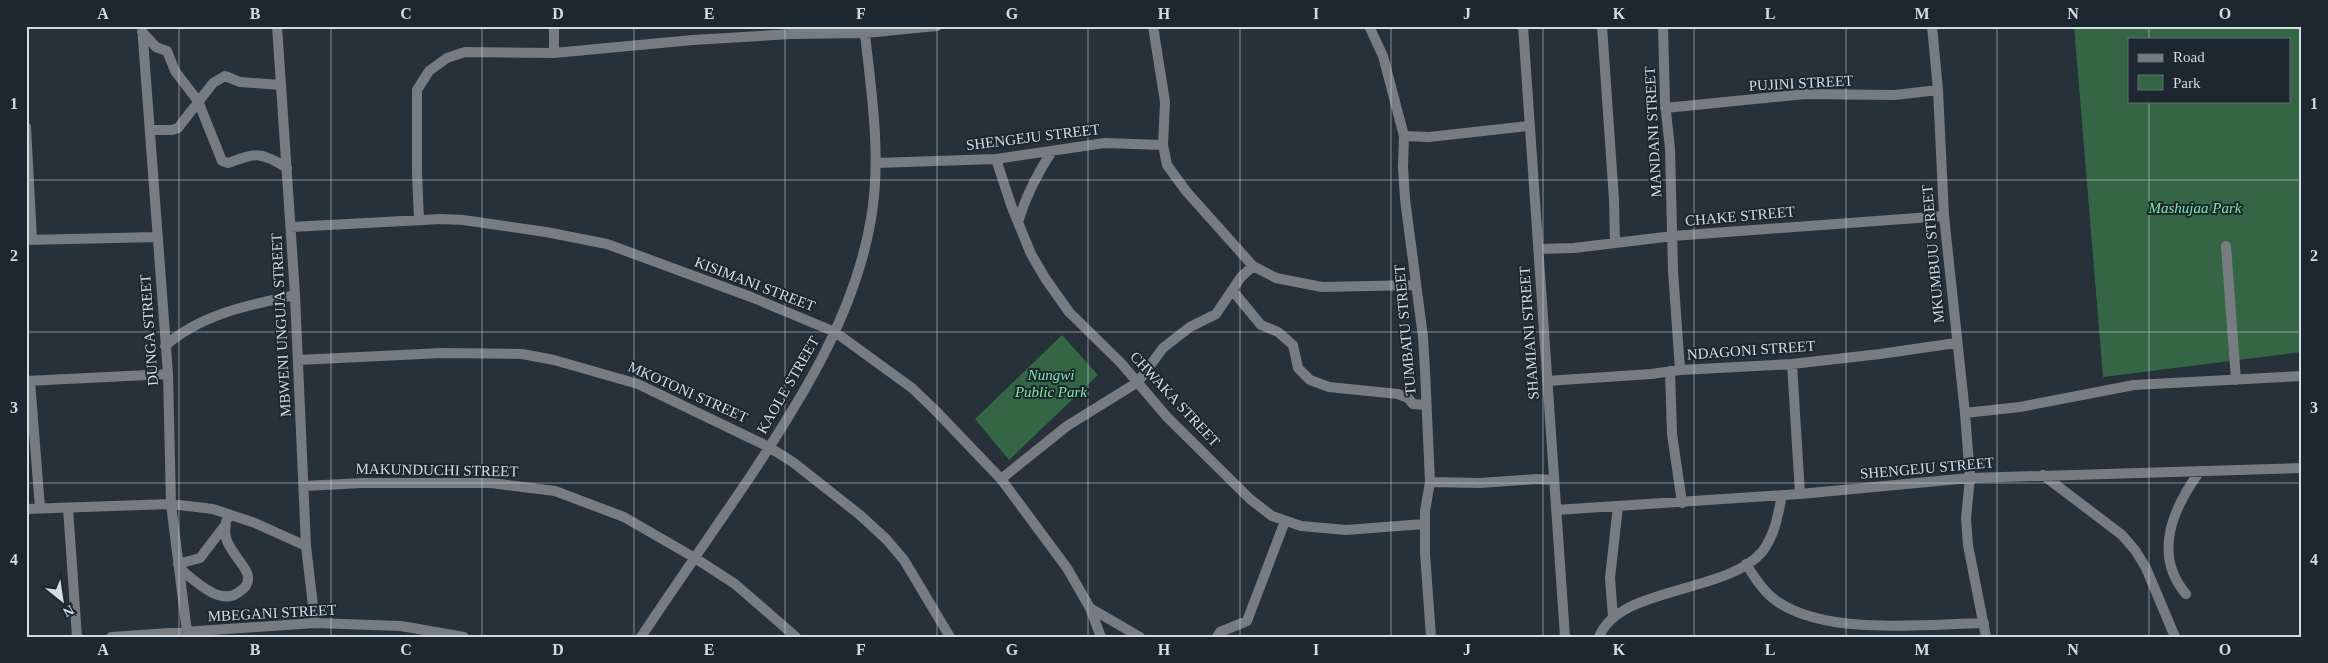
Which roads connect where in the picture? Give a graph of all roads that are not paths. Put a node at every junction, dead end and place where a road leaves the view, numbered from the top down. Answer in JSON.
{"nodes":[{"id":1,"x":276,"y":26,"type":"edge"},
{"id":2,"x":554,"y":26,"type":"edge"},
{"id":3,"x":936,"y":26,"type":"edge"},
{"id":4,"x":1153,"y":26,"type":"edge"},
{"id":5,"x":1369,"y":26,"type":"edge"},
{"id":6,"x":1523,"y":26,"type":"edge"},
{"id":7,"x":1602,"y":26,"type":"edge"},
{"id":8,"x":1663,"y":26,"type":"edge"},
{"id":9,"x":1932,"y":26,"type":"edge"},
{"id":10,"x":142,"y":29,"type":"edge"},
{"id":11,"x":865,"y":29,"type":"edge"},
{"id":12,"x":554,"y":53,"type":"junction"},
{"id":13,"x":280,"y":85,"type":"junction"},
{"id":14,"x":1938,"y":90,"type":"junction"},
{"id":15,"x":198,"y":101,"type":"junction"},
{"id":16,"x":1665,"y":108,"type":"junction"},
{"id":17,"x":1528,"y":126,"type":"junction"},
{"id":18,"x":26,"y":128,"type":"edge"},
{"id":19,"x":150,"y":130,"type":"junction"},
{"id":20,"x":1404,"y":136,"type":"junction"},
{"id":21,"x":1163,"y":145,"type":"junction"},
{"id":22,"x":1052,"y":150,"type":"junction"},
{"id":23,"x":996,"y":159,"type":"junction"},
{"id":24,"x":876,"y":163,"type":"junction"},
{"id":25,"x":287,"y":168,"type":"junction"},
{"id":26,"x":28,"y":194,"type":"edge"},
{"id":27,"x":1944,"y":216,"type":"junction"},
{"id":28,"x":419,"y":220,"type":"junction"},
{"id":29,"x":1018,"y":222,"type":"junction"},
{"id":30,"x":291,"y":227,"type":"junction"},
{"id":31,"x":1673,"y":236,"type":"junction"},
{"id":32,"x":158,"y":238,"type":"junction"},
{"id":33,"x":29,"y":240,"type":"edge"},
{"id":34,"x":1615,"y":243,"type":"junction"},
{"id":35,"x":2226,"y":246,"type":"dead end"},
{"id":36,"x":1538,"y":249,"type":"junction"},
{"id":37,"x":1253,"y":266,"type":"junction"},
{"id":38,"x":1416,"y":285,"type":"junction"},
{"id":39,"x":1232,"y":290,"type":"junction"},
{"id":40,"x":295,"y":295,"type":"junction"},
{"id":41,"x":835,"y":332,"type":"junction"},
{"id":42,"x":1956,"y":343,"type":"junction"},
{"id":43,"x":165,"y":346,"type":"junction"},
{"id":44,"x":298,"y":360,"type":"junction"},
{"id":45,"x":1792,"y":364,"type":"junction"},
{"id":46,"x":1675,"y":371,"type":"junction"},
{"id":47,"x":168,"y":374,"type":"junction"},
{"id":48,"x":2302,"y":376,"type":"edge"},
{"id":49,"x":2236,"y":380,"type":"junction"},
{"id":50,"x":28,"y":381,"type":"edge"},
{"id":51,"x":1547,"y":381,"type":"junction"},
{"id":52,"x":1138,"y":382,"type":"junction"},
{"id":53,"x":1426,"y":404,"type":"junction"},
{"id":54,"x":1965,"y":413,"type":"junction"},
{"id":55,"x":769,"y":447,"type":"junction"},
{"id":56,"x":2302,"y":468,"type":"edge"},
{"id":57,"x":2200,"y":471,"type":"junction"},
{"id":58,"x":2043,"y":475,"type":"junction"},
{"id":59,"x":1970,"y":478,"type":"junction"},
{"id":60,"x":1001,"y":479,"type":"junction"},
{"id":61,"x":1553,"y":480,"type":"junction"},
{"id":62,"x":1430,"y":482,"type":"junction"},
{"id":63,"x":304,"y":486,"type":"junction"},
{"id":64,"x":1800,"y":494,"type":"junction"},
{"id":65,"x":1782,"y":495,"type":"junction"},
{"id":66,"x":1682,"y":503,"type":"junction"},
{"id":67,"x":171,"y":504,"type":"junction"},
{"id":68,"x":1618,"y":506,"type":"junction"},
{"id":69,"x":40,"y":508,"type":"junction"},
{"id":70,"x":68,"y":508,"type":"junction"},
{"id":71,"x":26,"y":509,"type":"edge"},
{"id":72,"x":1556,"y":510,"type":"junction"},
{"id":73,"x":228,"y":514,"type":"junction"},
{"id":74,"x":1285,"y":521,"type":"junction"},
{"id":75,"x":1424,"y":524,"type":"junction"},
{"id":76,"x":223,"y":528,"type":"junction"},
{"id":77,"x":306,"y":546,"type":"junction"},
{"id":78,"x":695,"y":558,"type":"junction"},
{"id":79,"x":1746,"y":564,"type":"junction"},
{"id":80,"x":179,"y":566,"type":"junction"},
{"id":81,"x":2186,"y":594,"type":"dead end"},
{"id":82,"x":1090,"y":608,"type":"junction"},
{"id":83,"x":1613,"y":616,"type":"junction"},
{"id":84,"x":315,"y":623,"type":"junction"},
{"id":85,"x":1984,"y":623,"type":"junction"},
{"id":86,"x":187,"y":632,"type":"junction"},
{"id":87,"x":77,"y":637,"type":"edge"},
{"id":88,"x":111,"y":637,"type":"edge"},
{"id":89,"x":464,"y":637,"type":"edge"},
{"id":90,"x":642,"y":637,"type":"edge"},
{"id":91,"x":796,"y":637,"type":"edge"},
{"id":92,"x":950,"y":637,"type":"edge"},
{"id":93,"x":1101,"y":637,"type":"edge"},
{"id":94,"x":1140,"y":637,"type":"edge"},
{"id":95,"x":1217,"y":637,"type":"edge"},
{"id":96,"x":1432,"y":637,"type":"edge"},
{"id":97,"x":1565,"y":637,"type":"edge"},
{"id":98,"x":1599,"y":637,"type":"edge"},
{"id":99,"x":1986,"y":637,"type":"edge"},
{"id":100,"x":2175,"y":637,"type":"edge"}],
"edges":[{"from":1,"to":13,"type":"street","name":"MBWENI UNGUJA STREET"},
{"from":2,"to":12,"type":"street"},
{"from":3,"to":11,"type":"street"},
{"from":4,"to":21,"type":"street"},
{"from":5,"to":20,"type":"street","name":"TUMBATU STREET"},
{"from":6,"to":17,"type":"street","name":"SHAMIANI STREET"},
{"from":7,"to":34,"type":"street"},
{"from":8,"to":16,"type":"street","name":"MANDANI STREET"},
{"from":9,"to":14,"type":"street","name":"MKUMBUU STREET"},
{"from":10,"to":15,"type":"street"},
{"from":10,"to":19,"type":"street","name":"DUNGA STREET"},
{"from":11,"to":12,"type":"street"},
{"from":11,"to":24,"type":"street","name":"KAOLE STREET"},
{"from":12,"to":28,"type":"street"},
{"from":13,"to":15,"type":"street"},
{"from":13,"to":25,"type":"street","name":"MBWENI UNGUJA STREET"},
{"from":14,"to":16,"type":"street","name":"PUJINI STREET"},
{"from":14,"to":27,"type":"street","name":"MKUMBUU STREET"},
{"from":15,"to":19,"type":"street"},
{"from":15,"to":25,"type":"street"},
{"from":16,"to":31,"type":"street","name":"MANDANI STREET"},
{"from":17,"to":20,"type":"street"},
{"from":17,"to":36,"type":"street","name":"SHAMIANI STREET"},
{"from":18,"to":26,"type":"street"},
{"from":19,"to":32,"type":"street","name":"DUNGA STREET"},
{"from":20,"to":38,"type":"street","name":"TUMBATU STREET"},
{"from":21,"to":22,"type":"street","name":"SHENGEJU STREET"},
{"from":21,"to":37,"type":"street"},
{"from":22,"to":23,"type":"street","name":"SHENGEJU STREET"},
{"from":22,"to":29,"type":"street"},
{"from":23,"to":24,"type":"street","name":"SHENGEJU STREET"},
{"from":23,"to":29,"type":"street","name":"CHWAKA STREET"},
{"from":24,"to":41,"type":"street","name":"KAOLE STREET"},
{"from":25,"to":30,"type":"street","name":"MBWENI UNGUJA STREET"},
{"from":26,"to":33,"type":"street"},
{"from":27,"to":31,"type":"street","name":"CHAKE STREET"},
{"from":27,"to":42,"type":"street","name":"MKUMBUU STREET"},
{"from":28,"to":30,"type":"street","name":"KISIMANI STREET"},
{"from":28,"to":41,"type":"street","name":"KISIMANI STREET"},
{"from":29,"to":52,"type":"street","name":"CHWAKA STREET"},
{"from":30,"to":40,"type":"street","name":"MBWENI UNGUJA STREET"},
{"from":31,"to":34,"type":"street","name":"CHAKE STREET"},
{"from":31,"to":46,"type":"street","name":"MANDANI STREET"},
{"from":32,"to":33,"type":"street"},
{"from":32,"to":43,"type":"street","name":"DUNGA STREET"},
{"from":34,"to":36,"type":"street","name":"CHAKE STREET"},
{"from":35,"to":49,"type":"street"},
{"from":36,"to":51,"type":"street","name":"SHAMIANI STREET"},
{"from":37,"to":38,"type":"street"},
{"from":37,"to":39,"type":"street"},
{"from":38,"to":53,"type":"street","name":"TUMBATU STREET"},
{"from":39,"to":52,"type":"street"},
{"from":39,"to":53,"type":"street"},
{"from":40,"to":43,"type":"street"},
{"from":40,"to":44,"type":"street","name":"MBWENI UNGUJA STREET"},
{"from":41,"to":55,"type":"street","name":"KAOLE STREET"},
{"from":41,"to":60,"type":"street","name":"KISIMANI STREET"},
{"from":42,"to":45,"type":"street","name":"NDAGONI STREET"},
{"from":42,"to":54,"type":"street","name":"MKUMBUU STREET"},
{"from":43,"to":47,"type":"street","name":"DUNGA STREET"},
{"from":44,"to":55,"type":"street","name":"MKOTONI STREET"},
{"from":44,"to":63,"type":"street","name":"MBWENI UNGUJA STREET"},
{"from":45,"to":46,"type":"street","name":"NDAGONI STREET"},
{"from":45,"to":64,"type":"street"},
{"from":46,"to":51,"type":"street","name":"NDAGONI STREET"},
{"from":46,"to":66,"type":"street","name":"MANDANI STREET"},
{"from":47,"to":50,"type":"street"},
{"from":47,"to":67,"type":"street","name":"DUNGA STREET"},
{"from":48,"to":49,"type":"street"},
{"from":49,"to":54,"type":"street"},
{"from":50,"to":69,"type":"street"},
{"from":51,"to":61,"type":"street","name":"SHAMIANI STREET"},
{"from":52,"to":60,"type":"street"},
{"from":52,"to":74,"type":"street","name":"CHWAKA STREET"},
{"from":53,"to":62,"type":"street","name":"TUMBATU STREET"},
{"from":54,"to":59,"type":"street","name":"MKUMBUU STREET"},
{"from":55,"to":78,"type":"street","name":"KAOLE STREET"},
{"from":55,"to":92,"type":"street","name":"MKOTONI STREET"},
{"from":56,"to":57,"type":"street","name":"SHENGEJU STREET"},
{"from":57,"to":58,"type":"street","name":"SHENGEJU STREET"},
{"from":57,"to":81,"type":"street"},
{"from":58,"to":59,"type":"street","name":"SHENGEJU STREET"},
{"from":58,"to":100,"type":"street"},
{"from":59,"to":64,"type":"street","name":"SHENGEJU STREET"},
{"from":59,"to":85,"type":"street","name":"MKUMBUU STREET"},
{"from":60,"to":82,"type":"street","name":"KISIMANI STREET"},
{"from":61,"to":62,"type":"street"},
{"from":61,"to":72,"type":"street","name":"SHAMIANI STREET"},
{"from":62,"to":75,"type":"street","name":"TUMBATU STREET"},
{"from":63,"to":77,"type":"street","name":"MBWENI UNGUJA STREET"},
{"from":63,"to":78,"type":"street","name":"MAKUNDUCHI STREET"},
{"from":64,"to":65,"type":"street","name":"SHENGEJU STREET"},
{"from":65,"to":66,"type":"street","name":"SHENGEJU STREET"},
{"from":65,"to":79,"type":"street"},
{"from":66,"to":68,"type":"street","name":"SHENGEJU STREET"},
{"from":67,"to":70,"type":"street"},
{"from":67,"to":73,"type":"street"},
{"from":67,"to":80,"type":"street","name":"DUNGA STREET"},
{"from":68,"to":72,"type":"street","name":"SHENGEJU STREET"},
{"from":68,"to":83,"type":"street"},
{"from":69,"to":70,"type":"street"},
{"from":69,"to":71,"type":"street"},
{"from":70,"to":87,"type":"street"},
{"from":72,"to":97,"type":"street","name":"SHAMIANI STREET"},
{"from":73,"to":76,"type":"street"},
{"from":73,"to":77,"type":"street"},
{"from":74,"to":75,"type":"street","name":"CHWAKA STREET"},
{"from":74,"to":95,"type":"street"},
{"from":75,"to":96,"type":"street","name":"TUMBATU STREET"},
{"from":76,"to":80,"type":"street"},
{"from":76,"to":80,"type":"street"},
{"from":77,"to":84,"type":"street","name":"MBWENI UNGUJA STREET"},
{"from":78,"to":90,"type":"street","name":"KAOLE STREET"},
{"from":78,"to":91,"type":"street","name":"MAKUNDUCHI STREET"},
{"from":79,"to":83,"type":"street"},
{"from":79,"to":85,"type":"street"},
{"from":80,"to":86,"type":"street","name":"DUNGA STREET"},
{"from":82,"to":93,"type":"street","name":"KISIMANI STREET"},
{"from":82,"to":94,"type":"street","name":"KISIMANI STREET"},
{"from":83,"to":98,"type":"street"},
{"from":84,"to":86,"type":"street","name":"MBEGANI STREET"},
{"from":84,"to":89,"type":"street","name":"MBEGANI STREET"},
{"from":85,"to":99,"type":"street","name":"MKUMBUU STREET"},
{"from":86,"to":88,"type":"street","name":"MBEGANI STREET"}]}
